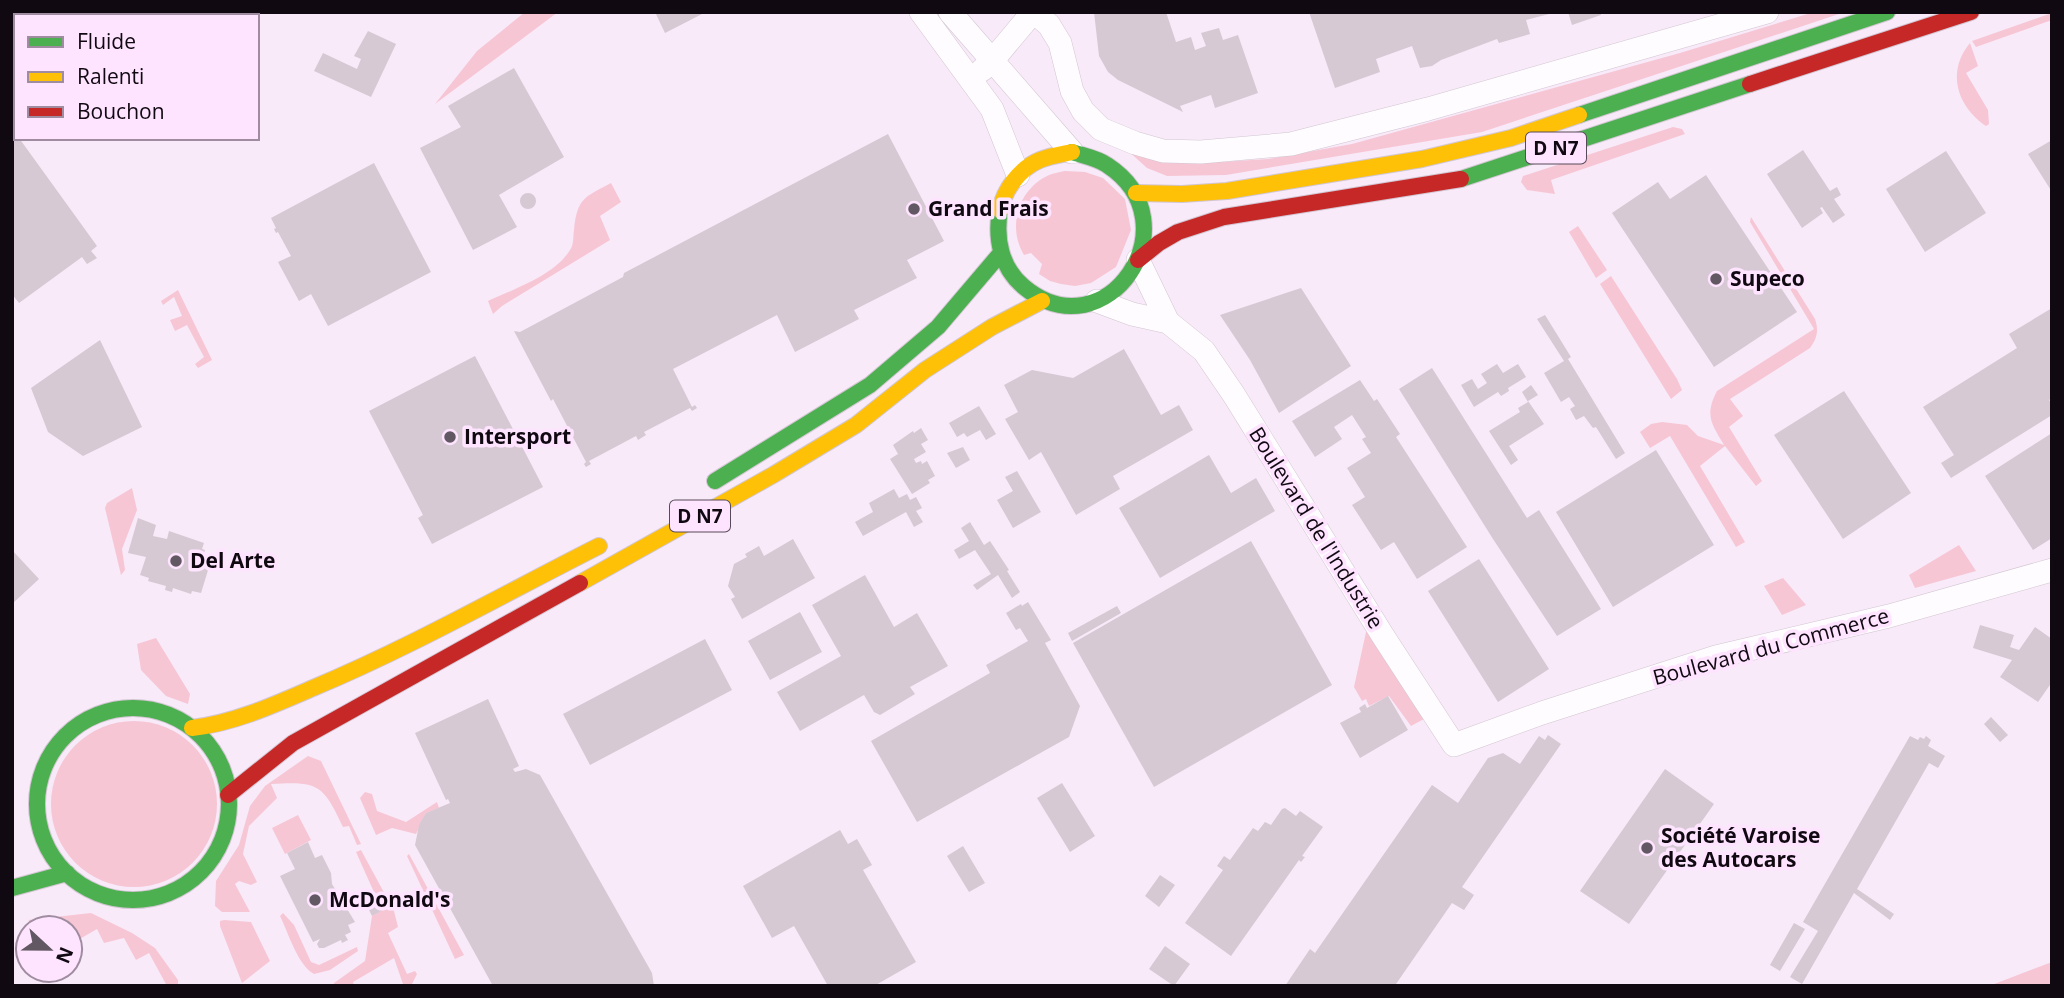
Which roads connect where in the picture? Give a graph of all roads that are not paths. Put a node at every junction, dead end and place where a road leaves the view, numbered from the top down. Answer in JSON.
{"nodes":[{"id":1,"x":921,"y":12,"type":"edge"},
{"id":2,"x":950,"y":12,"type":"edge"},
{"id":3,"x":1034,"y":12,"type":"edge"},
{"id":4,"x":1767,"y":12,"type":"edge"},
{"id":5,"x":1887,"y":12,"type":"edge"},
{"id":6,"x":1971,"y":12,"type":"edge"},
{"id":7,"x":992,"y":61,"type":"junction"},
{"id":8,"x":971,"y":79,"type":"junction"},
{"id":9,"x":1072,"y":152,"type":"junction"},
{"id":10,"x":1018,"y":175,"type":"junction"},
{"id":11,"x":1136,"y":193,"type":"junction"},
{"id":12,"x":999,"y":254,"type":"junction"},
{"id":13,"x":1138,"y":260,"type":"junction"},
{"id":14,"x":1042,"y":301,"type":"junction"},
{"id":15,"x":1097,"y":301,"type":"junction"},
{"id":16,"x":1168,"y":322,"type":"junction"},
{"id":17,"x":700,"y":489,"type":"dead end"},
{"id":18,"x":612,"y":538,"type":"dead end"},
{"id":19,"x":2052,"y":569,"type":"edge"},
{"id":20,"x":192,"y":728,"type":"junction"},
{"id":21,"x":1454,"y":744,"type":"joint"},
{"id":22,"x":228,"y":795,"type":"junction"},
{"id":23,"x":37,"y":797,"type":"junction"},
{"id":24,"x":21,"y":811,"type":"dead end"},
{"id":25,"x":67,"y":873,"type":"junction"},
{"id":26,"x":12,"y":888,"type":"edge"}],
"edges":[{"from":1,"to":8,"type":"street"},
{"from":2,"to":7,"type":"street"},
{"from":3,"to":4,"type":"street"},
{"from":3,"to":7,"type":"street"},
{"from":5,"to":11,"type":"main road","number":"D N7"},
{"from":6,"to":13,"type":"main road","number":"D N7"},
{"from":7,"to":8,"type":"street"},
{"from":7,"to":9,"type":"street"},
{"from":8,"to":10,"type":"street"},
{"from":9,"to":10,"type":"main road"},
{"from":9,"to":11,"type":"main road"},
{"from":10,"to":12,"type":"main road"},
{"from":11,"to":13,"type":"main road"},
{"from":12,"to":14,"type":"main road"},
{"from":12,"to":17,"type":"main road","number":"D N7"},
{"from":13,"to":15,"type":"main road"},
{"from":13,"to":16,"type":"street","name":"Boulevard de l'Industrie"},
{"from":14,"to":15,"type":"main road"},
{"from":14,"to":22,"type":"main road","number":"D N7"},
{"from":15,"to":16,"type":"street","name":"Boulevard de l'Industrie"},
{"from":16,"to":21,"type":"street","name":"Boulevard de l'Industrie"},
{"from":18,"to":20,"type":"main road"},
{"from":19,"to":21,"type":"street","name":"Boulevard du Commerce"},
{"from":20,"to":22,"type":"main road"},
{"from":20,"to":23,"type":"main road"},
{"from":22,"to":25,"type":"main road"},
{"from":23,"to":24,"type":"main road"},
{"from":23,"to":25,"type":"main road"},
{"from":25,"to":26,"type":"main road"}]}
